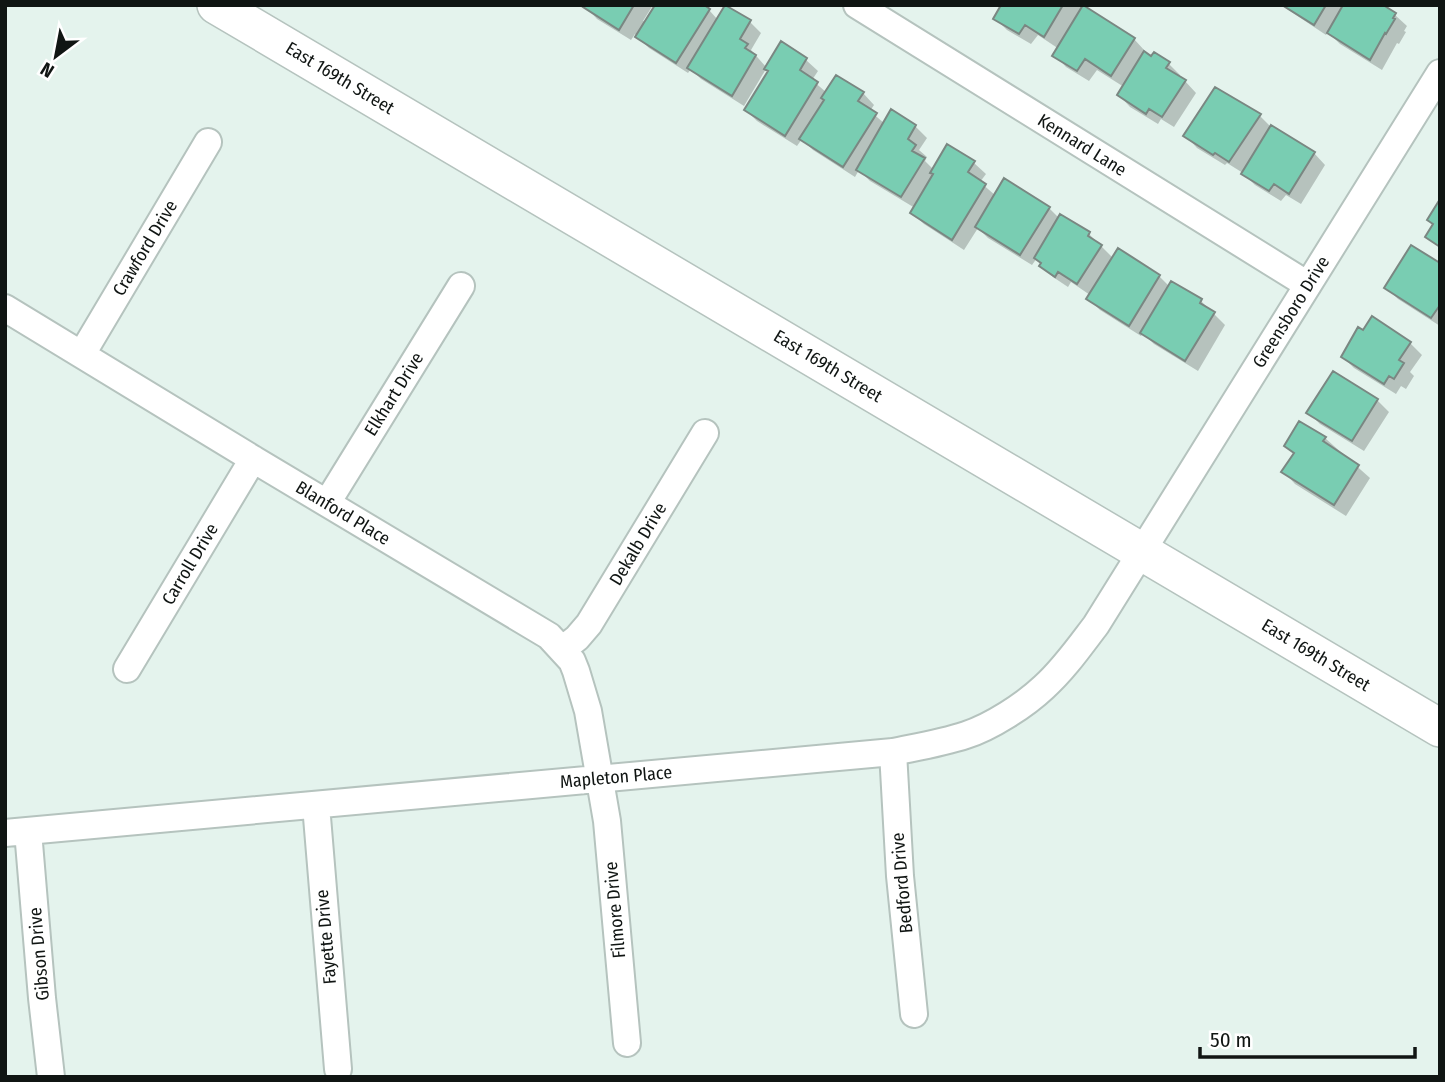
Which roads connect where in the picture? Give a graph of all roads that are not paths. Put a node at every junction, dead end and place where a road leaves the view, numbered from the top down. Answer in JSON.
{"nodes":[{"id":1,"x":216,"y":5,"type":"edge"},
{"id":2,"x":857,"y":5,"type":"edge"},
{"id":3,"x":1440,"y":73,"type":"edge"},
{"id":4,"x":208,"y":142,"type":"dead end"},
{"id":5,"x":1308,"y":285,"type":"junction"},
{"id":6,"x":461,"y":286,"type":"dead end"},
{"id":7,"x":5,"y":308,"type":"edge"},
{"id":8,"x":82,"y":354,"type":"junction"},
{"id":9,"x":705,"y":433,"type":"dead end"},
{"id":10,"x":253,"y":459,"type":"junction"},
{"id":11,"x":327,"y":503,"type":"junction"},
{"id":12,"x":1141,"y":551,"type":"junction"},
{"id":13,"x":563,"y":649,"type":"junction"},
{"id":14,"x":127,"y":668,"type":"dead end"},
{"id":15,"x":1440,"y":728,"type":"edge"},
{"id":16,"x":892,"y":752,"type":"junction"},
{"id":17,"x":599,"y":778,"type":"junction"},
{"id":18,"x":316,"y":805,"type":"junction"},
{"id":19,"x":17,"y":832,"type":"edge"},
{"id":20,"x":914,"y":1014,"type":"dead end"},
{"id":21,"x":627,"y":1042,"type":"dead end"},
{"id":22,"x":338,"y":1069,"type":"dead end"},
{"id":23,"x":51,"y":1077,"type":"edge"}],
"edges":[{"from":1,"to":12,"type":"street","name":"East 169th Street"},
{"from":2,"to":5,"type":"street","name":"Kennard Lane"},
{"from":3,"to":5,"type":"street","name":"Greensboro Drive"},
{"from":4,"to":8,"type":"street","name":"Crawford Drive"},
{"from":5,"to":12,"type":"street","name":"Greensboro Drive"},
{"from":6,"to":11,"type":"street","name":"Elkhart Drive"},
{"from":7,"to":8,"type":"street","name":"Blanford Place"},
{"from":8,"to":10,"type":"street","name":"Blanford Place"},
{"from":9,"to":13,"type":"street","name":"Dekalb Drive"},
{"from":10,"to":11,"type":"street","name":"Blanford Place"},
{"from":10,"to":14,"type":"street","name":"Carroll Drive"},
{"from":11,"to":13,"type":"street","name":"Blanford Place"},
{"from":12,"to":15,"type":"street","name":"East 169th Street"},
{"from":12,"to":16,"type":"street","name":"Mapleton Place"},
{"from":13,"to":17,"type":"street","name":"Blanford Place"},
{"from":16,"to":17,"type":"street","name":"Mapleton Place"},
{"from":16,"to":20,"type":"street","name":"Bedford Drive"},
{"from":17,"to":18,"type":"street","name":"Mapleton Place"},
{"from":17,"to":21,"type":"street","name":"Filmore Drive"},
{"from":18,"to":19,"type":"street","name":"Mapleton Place"},
{"from":18,"to":22,"type":"street","name":"Fayette Drive"},
{"from":19,"to":23,"type":"street","name":"Gibson Drive"}]}
